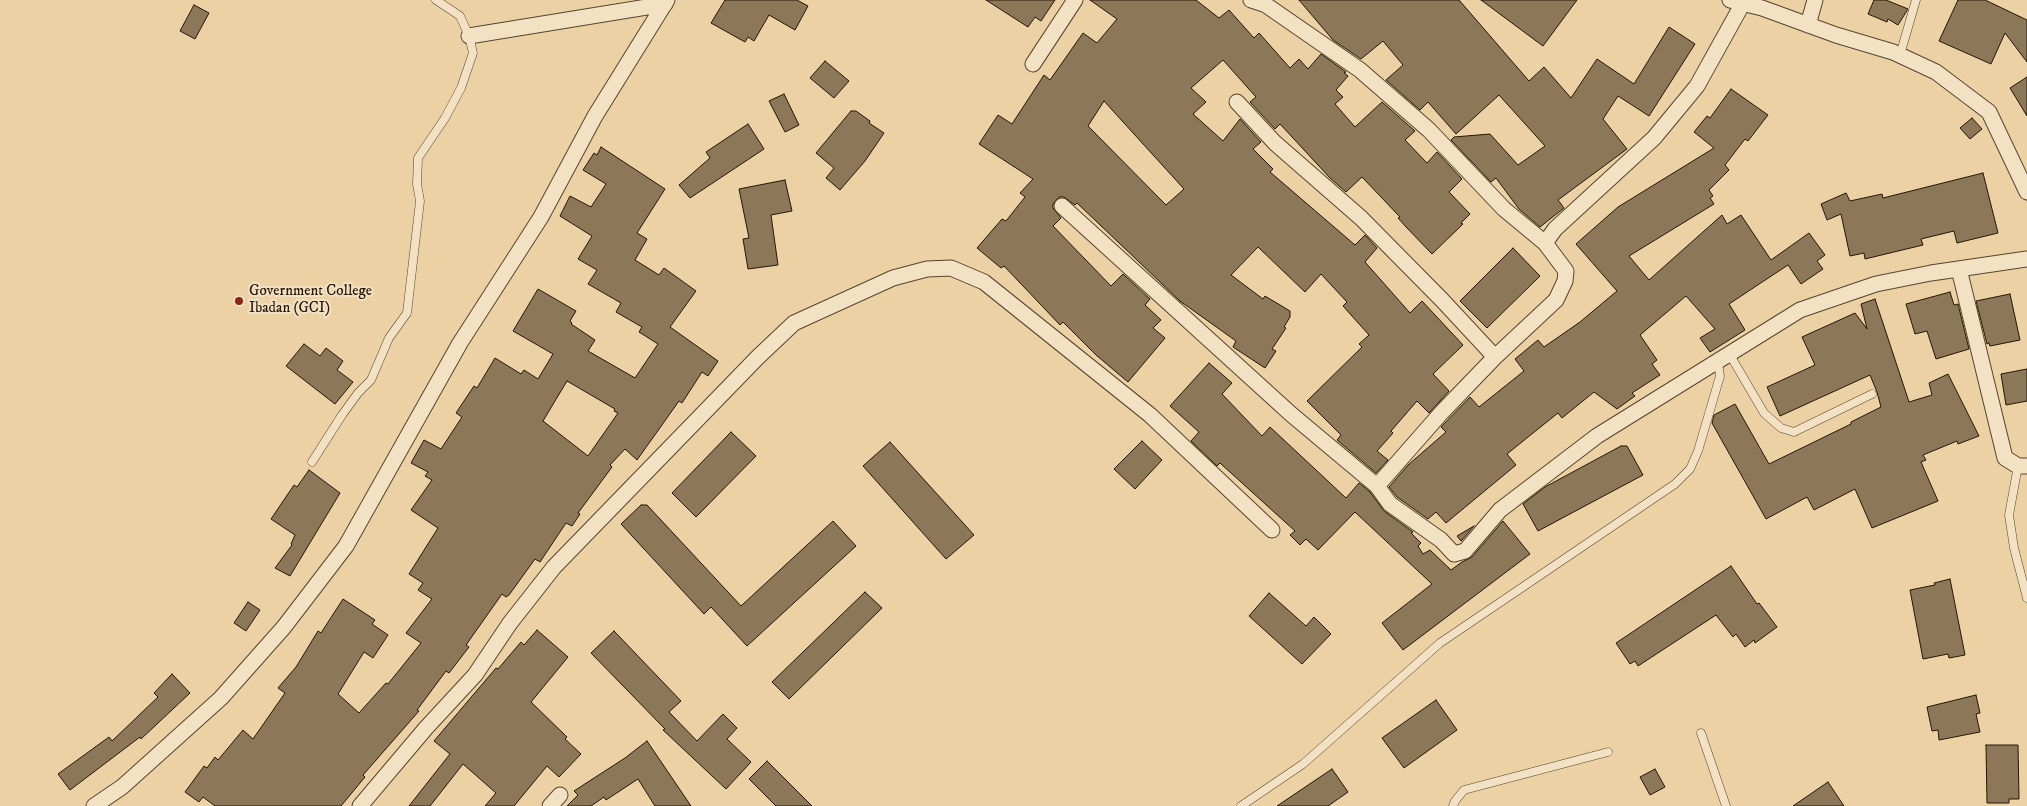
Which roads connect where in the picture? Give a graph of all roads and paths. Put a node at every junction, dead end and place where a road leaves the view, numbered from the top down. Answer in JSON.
{"nodes":[{"id":1,"x":436,"y":0,"type":"edge"},
{"id":2,"x":1076,"y":0,"type":"edge"},
{"id":3,"x":1251,"y":0,"type":"edge"},
{"id":4,"x":1815,"y":0,"type":"edge"},
{"id":5,"x":1916,"y":0,"type":"edge"},
{"id":6,"x":666,"y":2,"type":"edge"},
{"id":7,"x":1737,"y":2,"type":"edge"},
{"id":8,"x":1808,"y":25,"type":"junction"},
{"id":9,"x":469,"y":36,"type":"junction"},
{"id":10,"x":1900,"y":55,"type":"junction"},
{"id":11,"x":1033,"y":64,"type":"dead end"},
{"id":12,"x":1237,"y":102,"type":"dead end"},
{"id":13,"x":2027,"y":192,"type":"edge"},
{"id":14,"x":1062,"y":206,"type":"dead end"},
{"id":15,"x":1545,"y":244,"type":"junction"},
{"id":16,"x":2027,"y":258,"type":"edge"},
{"id":17,"x":1959,"y":269,"type":"junction"},
{"id":18,"x":1495,"y":358,"type":"junction"},
{"id":19,"x":1724,"y":359,"type":"junction"},
{"id":20,"x":1872,"y":394,"type":"dead end"},
{"id":21,"x":312,"y":462,"type":"dead end"},
{"id":22,"x":2022,"y":466,"type":"edge"},
{"id":23,"x":1377,"y":486,"type":"junction"},
{"id":24,"x":1272,"y":530,"type":"dead end"},
{"id":25,"x":2027,"y":598,"type":"edge"},
{"id":26,"x":1701,"y":733,"type":"dead end"},
{"id":27,"x":1608,"y":752,"type":"dead end"},
{"id":28,"x":94,"y":806,"type":"edge"},
{"id":29,"x":360,"y":806,"type":"edge"},
{"id":30,"x":1241,"y":806,"type":"edge"},
{"id":31,"x":1453,"y":806,"type":"edge"},
{"id":32,"x":1726,"y":806,"type":"edge"}],
"edges":[{"from":1,"to":9,"type":"lane"},
{"from":2,"to":11,"type":"street"},
{"from":3,"to":15,"type":"street"},
{"from":4,"to":8,"type":"street"},
{"from":5,"to":10,"type":"lane"},
{"from":6,"to":9,"type":"street"},
{"from":6,"to":28,"type":"street"},
{"from":7,"to":8,"type":"street"},
{"from":7,"to":15,"type":"street"},
{"from":8,"to":10,"type":"street"},
{"from":9,"to":21,"type":"lane"},
{"from":10,"to":13,"type":"street"},
{"from":12,"to":18,"type":"street"},
{"from":14,"to":23,"type":"street"},
{"from":15,"to":18,"type":"street"},
{"from":16,"to":17,"type":"street"},
{"from":17,"to":19,"type":"street"},
{"from":17,"to":22,"type":"street"},
{"from":18,"to":23,"type":"street"},
{"from":19,"to":20,"type":"lane"},
{"from":19,"to":23,"type":"street"},
{"from":19,"to":30,"type":"lane"},
{"from":22,"to":25,"type":"lane"},
{"from":24,"to":29,"type":"street"},
{"from":26,"to":32,"type":"lane"},
{"from":27,"to":31,"type":"lane"}]}
